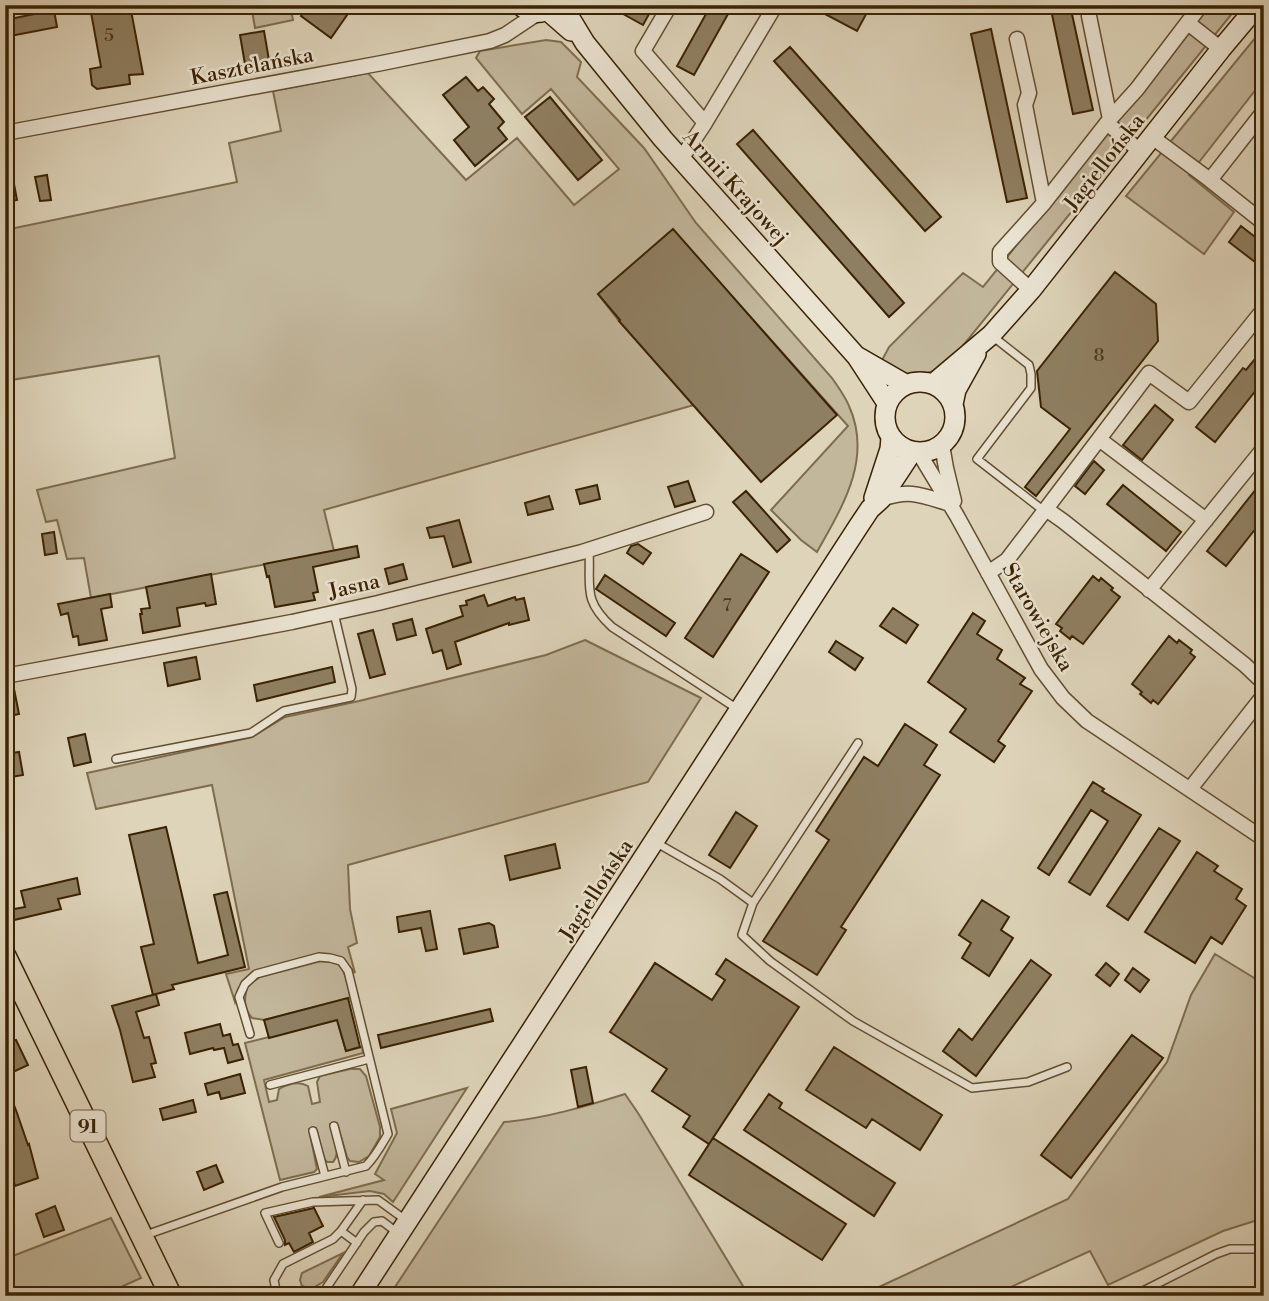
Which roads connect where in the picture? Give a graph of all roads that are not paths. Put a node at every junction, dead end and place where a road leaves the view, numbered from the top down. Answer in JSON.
{"nodes":[{"id":1,"x":670,"y":5,"type":"edge"},
{"id":2,"x":1201,"y":5,"type":"edge"},
{"id":3,"x":1258,"y":5,"type":"edge"},
{"id":4,"x":540,"y":8,"type":"edge"},
{"id":5,"x":772,"y":11,"type":"dead end"},
{"id":6,"x":1089,"y":16,"type":"dead end"},
{"id":7,"x":1188,"y":23,"type":"junction"},
{"id":8,"x":1017,"y":39,"type":"dead end"},
{"id":9,"x":1221,"y":50,"type":"junction"},
{"id":10,"x":1261,"y":120,"type":"edge"},
{"id":11,"x":1108,"y":121,"type":"junction"},
{"id":12,"x":705,"y":123,"type":"junction"},
{"id":13,"x":5,"y":133,"type":"edge"},
{"id":14,"x":1146,"y":144,"type":"junction"},
{"id":15,"x":681,"y":159,"type":"junction"},
{"id":16,"x":1210,"y":180,"type":"junction"},
{"id":17,"x":1044,"y":204,"type":"junction"},
{"id":18,"x":1264,"y":223,"type":"edge"},
{"id":19,"x":1031,"y":290,"type":"junction"},
{"id":20,"x":1264,"y":309,"type":"edge"},
{"id":21,"x":986,"y":339,"type":"junction"},
{"id":22,"x":857,"y":356,"type":"junction"},
{"id":23,"x":905,"y":384,"type":"junction"},
{"id":24,"x":933,"y":384,"type":"junction"},
{"id":25,"x":887,"y":403,"type":"junction"},
{"id":26,"x":953,"y":404,"type":"junction"},
{"id":27,"x":891,"y":438,"type":"junction"},
{"id":28,"x":1099,"y":439,"type":"junction"},
{"id":29,"x":942,"y":445,"type":"junction"},
{"id":30,"x":1264,"y":448,"type":"edge"},
{"id":31,"x":916,"y":452,"type":"junction"},
{"id":32,"x":876,"y":504,"type":"junction"},
{"id":33,"x":954,"y":510,"type":"junction"},
{"id":34,"x":1045,"y":510,"type":"junction"},
{"id":35,"x":706,"y":512,"type":"dead end"},
{"id":36,"x":1206,"y":520,"type":"junction"},
{"id":37,"x":589,"y":550,"type":"junction"},
{"id":38,"x":988,"y":573,"type":"junction"},
{"id":39,"x":1149,"y":590,"type":"junction"},
{"id":40,"x":334,"y":612,"type":"junction"},
{"id":41,"x":5,"y":677,"type":"edge"},
{"id":42,"x":1264,"y":683,"type":"edge"},
{"id":43,"x":1264,"y":695,"type":"edge"},
{"id":44,"x":740,"y":710,"type":"junction"},
{"id":45,"x":858,"y":743,"type":"dead end"},
{"id":46,"x":116,"y":759,"type":"dead end"},
{"id":47,"x":1190,"y":789,"type":"junction"},
{"id":48,"x":1264,"y":839,"type":"edge"},
{"id":49,"x":655,"y":841,"type":"junction"},
{"id":50,"x":753,"y":903,"type":"junction"},
{"id":51,"x":5,"y":956,"type":"edge"},
{"id":52,"x":250,"y":1034,"type":"dead end"},
{"id":53,"x":369,"y":1059,"type":"junction"},
{"id":54,"x":1067,"y":1067,"type":"dead end"},
{"id":55,"x":270,"y":1085,"type":"dead end"},
{"id":56,"x":334,"y":1126,"type":"dead end"},
{"id":57,"x":313,"y":1131,"type":"dead end"},
{"id":58,"x":346,"y":1171,"type":"junction"},
{"id":59,"x":325,"y":1176,"type":"junction"},
{"id":60,"x":363,"y":1200,"type":"junction"},
{"id":61,"x":403,"y":1228,"type":"junction"},
{"id":62,"x":341,"y":1231,"type":"junction"},
{"id":63,"x":142,"y":1237,"type":"junction"},
{"id":64,"x":279,"y":1243,"type":"dead end"},
{"id":65,"x":357,"y":1243,"type":"junction"},
{"id":66,"x":1264,"y":1249,"type":"edge"},
{"id":67,"x":171,"y":1296,"type":"edge"},
{"id":68,"x":277,"y":1296,"type":"edge"},
{"id":69,"x":319,"y":1296,"type":"edge"},
{"id":70,"x":359,"y":1296,"type":"edge"},
{"id":71,"x":1133,"y":1296,"type":"edge"}],
"edges":[{"from":1,"to":12,"type":"street"},
{"from":2,"to":7,"type":"street"},
{"from":3,"to":9,"type":"street","name":"Jagiellońska"},
{"from":4,"to":13,"type":"street","name":"Kasztelańska"},
{"from":4,"to":15,"type":"street","name":"Armii Krajowej"},
{"from":5,"to":12,"type":"street"},
{"from":6,"to":11,"type":"street"},
{"from":7,"to":9,"type":"street"},
{"from":7,"to":11,"type":"street"},
{"from":8,"to":17,"type":"street"},
{"from":9,"to":14,"type":"street","name":"Jagiellońska"},
{"from":10,"to":16,"type":"street"},
{"from":11,"to":14,"type":"street"},
{"from":11,"to":17,"type":"street"},
{"from":12,"to":15,"type":"street"},
{"from":14,"to":16,"type":"street"},
{"from":14,"to":19,"type":"street","name":"Jagiellońska"},
{"from":15,"to":22,"type":"street","name":"Armii Krajowej"},
{"from":16,"to":18,"type":"street"},
{"from":17,"to":19,"type":"street"},
{"from":19,"to":21,"type":"street","name":"Jagiellońska"},
{"from":20,"to":28,"type":"street"},
{"from":21,"to":24,"type":"street","name":"Jagiellońska"},
{"from":21,"to":26,"type":"street","name":"Jagiellońska"},
{"from":21,"to":34,"type":"lane"},
{"from":22,"to":23,"type":"street","name":"Armii Krajowej"},
{"from":22,"to":25,"type":"street","name":"Armii Krajowej"},
{"from":23,"to":24,"type":"street"},
{"from":23,"to":25,"type":"street"},
{"from":24,"to":26,"type":"street"},
{"from":25,"to":27,"type":"street"},
{"from":26,"to":29,"type":"street"},
{"from":27,"to":31,"type":"street"},
{"from":27,"to":32,"type":"street","name":"Jagiellońska"},
{"from":28,"to":34,"type":"street"},
{"from":28,"to":36,"type":"street"},
{"from":29,"to":31,"type":"street"},
{"from":29,"to":33,"type":"street"},
{"from":30,"to":36,"type":"street"},
{"from":31,"to":32,"type":"street","name":"Jagiellońska"},
{"from":31,"to":33,"type":"street","name":"Starowiejska"},
{"from":32,"to":33,"type":"street"},
{"from":32,"to":44,"type":"street","name":"Jagiellońska"},
{"from":33,"to":38,"type":"street","name":"Starowiejska"},
{"from":34,"to":38,"type":"street"},
{"from":34,"to":39,"type":"street"},
{"from":35,"to":37,"type":"street","name":"Jasna"},
{"from":36,"to":39,"type":"street"},
{"from":37,"to":40,"type":"street","name":"Jasna"},
{"from":37,"to":44,"type":"lane"},
{"from":38,"to":47,"type":"street","name":"Starowiejska"},
{"from":39,"to":42,"type":"street"},
{"from":40,"to":41,"type":"street","name":"Jasna"},
{"from":40,"to":46,"type":"lane"},
{"from":43,"to":47,"type":"street"},
{"from":44,"to":49,"type":"street","name":"Jagiellońska"},
{"from":45,"to":50,"type":"lane"},
{"from":47,"to":48,"type":"street","name":"Starowiejska"},
{"from":49,"to":50,"type":"lane"},
{"from":49,"to":61,"type":"street","name":"Jagiellońska"},
{"from":50,"to":54,"type":"lane"},
{"from":51,"to":63,"type":"main road","number":"91"},
{"from":52,"to":53,"type":"lane"},
{"from":53,"to":55,"type":"lane"},
{"from":53,"to":58,"type":"lane"},
{"from":56,"to":58,"type":"lane"},
{"from":57,"to":59,"type":"lane"},
{"from":58,"to":59,"type":"lane"},
{"from":59,"to":63,"type":"lane"},
{"from":60,"to":61,"type":"lane"},
{"from":60,"to":62,"type":"lane"},
{"from":60,"to":64,"type":"lane"},
{"from":61,"to":65,"type":"lane"},
{"from":61,"to":70,"type":"street","name":"Jagiellońska"},
{"from":62,"to":65,"type":"lane"},
{"from":62,"to":68,"type":"lane"},
{"from":63,"to":67,"type":"main road","number":"91"},
{"from":65,"to":69,"type":"lane"},
{"from":66,"to":71,"type":"lane"}]}
